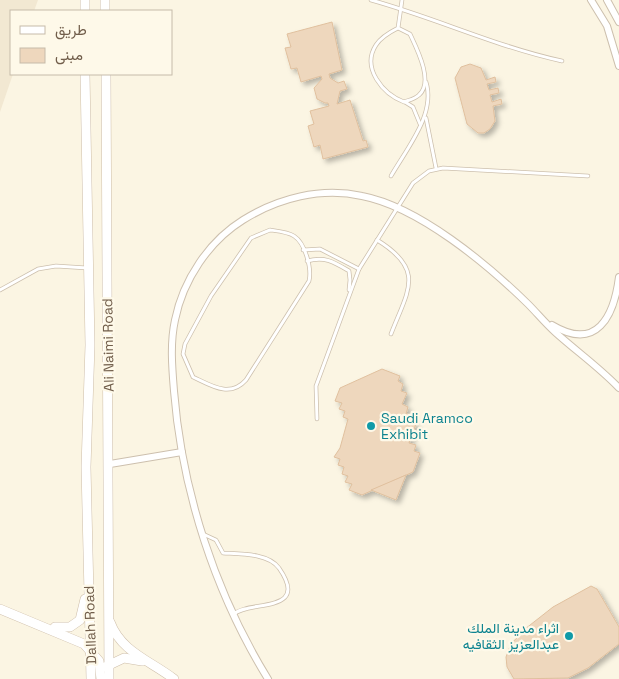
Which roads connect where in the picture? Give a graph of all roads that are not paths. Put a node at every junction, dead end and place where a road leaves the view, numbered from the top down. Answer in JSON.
{"nodes":[{"id":1,"x":371,"y":0,"type":"edge"},
{"id":2,"x":591,"y":0,"type":"edge"},
{"id":3,"x":607,"y":0,"type":"edge"},
{"id":4,"x":403,"y":1,"type":"edge"},
{"id":5,"x":402,"y":9,"type":"junction"},
{"id":6,"x":619,"y":22,"type":"edge"},
{"id":7,"x":398,"y":28,"type":"junction"},
{"id":8,"x":562,"y":61,"type":"dead end"},
{"id":9,"x":619,"y":66,"type":"edge"},
{"id":10,"x":85,"y":75,"type":"edge"},
{"id":11,"x":106,"y":75,"type":"edge"},
{"id":12,"x":425,"y":79,"type":"junction"},
{"id":13,"x":404,"y":102,"type":"junction"},
{"id":14,"x":426,"y":117,"type":"junction"},
{"id":15,"x":420,"y":124,"type":"junction"},
{"id":16,"x":436,"y":168,"type":"junction"},
{"id":17,"x":391,"y":176,"type":"dead end"},
{"id":18,"x":588,"y":176,"type":"dead end"},
{"id":19,"x":397,"y":208,"type":"junction"},
{"id":20,"x":377,"y":240,"type":"junction"},
{"id":21,"x":303,"y":250,"type":"junction"},
{"id":22,"x":307,"y":261,"type":"junction"},
{"id":23,"x":88,"y":268,"type":"junction"},
{"id":24,"x":359,"y":269,"type":"junction"},
{"id":25,"x":619,"y":277,"type":"edge"},
{"id":26,"x":0,"y":290,"type":"edge"},
{"id":27,"x":348,"y":295,"type":"junction"},
{"id":28,"x":540,"y":318,"type":"junction"},
{"id":29,"x":390,"y":334,"type":"dead end"},
{"id":30,"x":619,"y":388,"type":"edge"},
{"id":31,"x":317,"y":419,"type":"dead end"},
{"id":32,"x":182,"y":452,"type":"junction"},
{"id":33,"x":110,"y":464,"type":"junction"},
{"id":34,"x":202,"y":534,"type":"junction"},
{"id":35,"x":88,"y":571,"type":"junction"},
{"id":36,"x":0,"y":608,"type":"edge"},
{"id":37,"x":234,"y":614,"type":"junction"},
{"id":38,"x":108,"y":615,"type":"junction"},
{"id":39,"x":24,"y":618,"type":"junction"},
{"id":40,"x":91,"y":650,"type":"junction"},
{"id":41,"x":109,"y":664,"type":"junction"},
{"id":42,"x":165,"y":672,"type":"junction"},
{"id":43,"x":101,"y":674,"type":"edge"},
{"id":44,"x":93,"y":679,"type":"edge"},
{"id":45,"x":110,"y":679,"type":"edge"},
{"id":46,"x":174,"y":679,"type":"edge"},
{"id":47,"x":268,"y":679,"type":"edge"}],
"edges":[{"from":1,"to":5,"type":"lane"},
{"from":2,"to":9,"type":"street"},
{"from":3,"to":6,"type":"street"},
{"from":4,"to":5,"type":"lane"},
{"from":5,"to":7,"type":"lane"},
{"from":5,"to":8,"type":"lane"},
{"from":7,"to":12,"type":"lane"},
{"from":7,"to":13,"type":"lane"},
{"from":10,"to":23,"type":"main road","name":"Ali Naimi Road"},
{"from":11,"to":33,"type":"main road","name":"Ali Naimi Road"},
{"from":12,"to":13,"type":"lane"},
{"from":12,"to":14,"type":"lane"},
{"from":13,"to":15,"type":"lane"},
{"from":14,"to":15,"type":"lane"},
{"from":14,"to":16,"type":"lane"},
{"from":15,"to":17,"type":"lane"},
{"from":16,"to":18,"type":"lane"},
{"from":16,"to":19,"type":"lane"},
{"from":19,"to":20,"type":"lane"},
{"from":19,"to":28,"type":"street"},
{"from":19,"to":32,"type":"street"},
{"from":20,"to":24,"type":"lane"},
{"from":20,"to":29,"type":"lane"},
{"from":21,"to":22,"type":"lane"},
{"from":21,"to":22,"type":"lane"},
{"from":21,"to":24,"type":"lane"},
{"from":22,"to":27,"type":"lane"},
{"from":23,"to":26,"type":"lane"},
{"from":23,"to":35,"type":"main road","name":"Ali Naimi Road"},
{"from":24,"to":27,"type":"lane"},
{"from":25,"to":28,"type":"street"},
{"from":27,"to":31,"type":"lane"},
{"from":28,"to":30,"type":"street"},
{"from":32,"to":33,"type":"street"},
{"from":32,"to":34,"type":"street"},
{"from":33,"to":38,"type":"main road","name":"Ali Naimi Road"},
{"from":34,"to":37,"type":"street"},
{"from":34,"to":37,"type":"lane"},
{"from":35,"to":39,"type":"main road"},
{"from":35,"to":40,"type":"main road","name":"Dallah Road"},
{"from":36,"to":39,"type":"main road"},
{"from":37,"to":47,"type":"street"},
{"from":38,"to":41,"type":"main road","name":"Dallah Road"},
{"from":38,"to":42,"type":"main road"},
{"from":39,"to":40,"type":"main road"},
{"from":40,"to":43,"type":"main road"},
{"from":40,"to":44,"type":"main road","name":"Dallah Road"},
{"from":41,"to":42,"type":"main road"},
{"from":41,"to":43,"type":"main road"},
{"from":41,"to":45,"type":"main road","name":"Dallah Road"},
{"from":42,"to":46,"type":"main road"},
{"from":43,"to":44,"type":"main road"}]}
